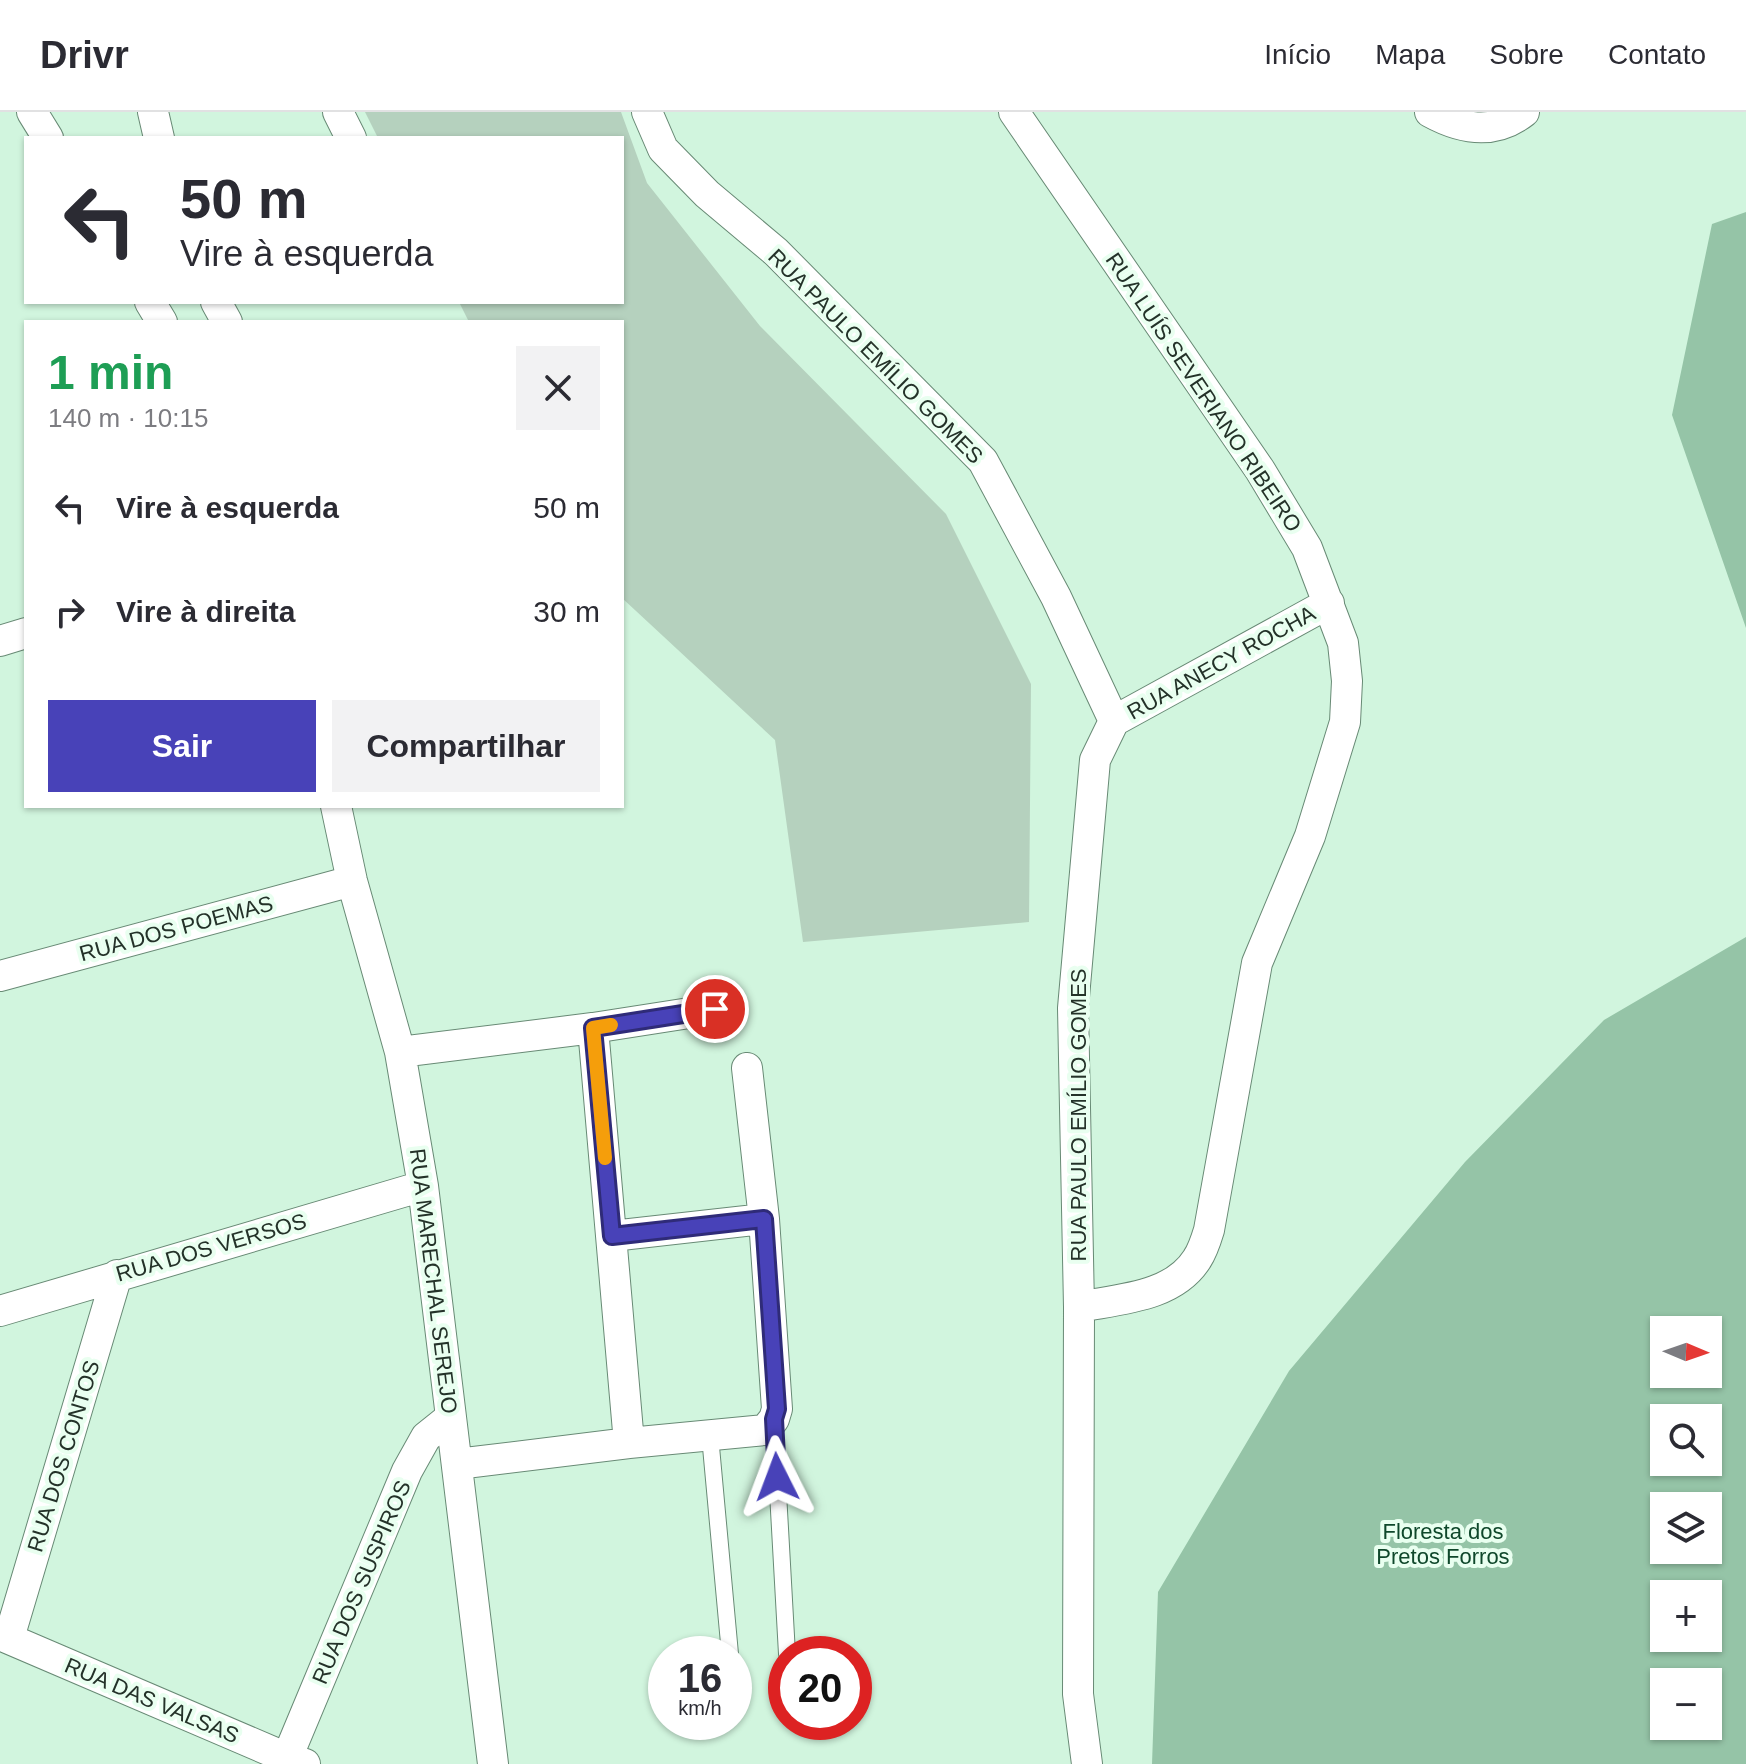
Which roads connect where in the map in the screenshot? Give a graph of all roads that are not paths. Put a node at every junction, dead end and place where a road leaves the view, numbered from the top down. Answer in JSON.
{"nodes":[{"id":1,"x":32,"y":112,"type":"edge"},
{"id":2,"x":153,"y":112,"type":"edge"},
{"id":3,"x":338,"y":112,"type":"edge"},
{"id":4,"x":647,"y":112,"type":"edge"},
{"id":5,"x":1014,"y":112,"type":"edge"},
{"id":6,"x":1430,"y":112,"type":"edge"},
{"id":7,"x":1524,"y":112,"type":"edge"},
{"id":8,"x":47,"y":136,"type":"edge"},
{"id":9,"x":159,"y":136,"type":"edge"},
{"id":10,"x":350,"y":136,"type":"edge"},
{"id":11,"x":1329,"y":603,"type":"junction"},
{"id":12,"x":24,"y":634,"type":"edge"},
{"id":13,"x":0,"y":641,"type":"edge"},
{"id":14,"x":1114,"y":721,"type":"junction"},
{"id":15,"x":336,"y":808,"type":"edge"},
{"id":16,"x":352,"y":881,"type":"junction"},
{"id":17,"x":0,"y":976,"type":"edge"},
{"id":18,"x":715,"y":1009,"type":"dead end"},
{"id":19,"x":593,"y":1028,"type":"junction"},
{"id":20,"x":400,"y":1052,"type":"junction"},
{"id":21,"x":747,"y":1068,"type":"dead end"},
{"id":22,"x":423,"y":1186,"type":"junction"},
{"id":23,"x":764,"y":1219,"type":"junction"},
{"id":24,"x":612,"y":1236,"type":"junction"},
{"id":25,"x":117,"y":1275,"type":"junction"},
{"id":26,"x":1079,"y":1307,"type":"junction"},
{"id":27,"x":0,"y":1311,"type":"edge"},
{"id":28,"x":451,"y":1417,"type":"junction"},
{"id":29,"x":774,"y":1419,"type":"junction"},
{"id":30,"x":710,"y":1436,"type":"junction"},
{"id":31,"x":629,"y":1443,"type":"junction"},
{"id":32,"x":457,"y":1464,"type":"junction"},
{"id":33,"x":728,"y":1636,"type":"edge"},
{"id":34,"x":786,"y":1636,"type":"edge"},
{"id":35,"x":4,"y":1637,"type":"edge"},
{"id":36,"x":296,"y":1761,"type":"edge"},
{"id":37,"x":493,"y":1764,"type":"edge"},
{"id":38,"x":1087,"y":1764,"type":"edge"}],
"edges":[{"from":1,"to":8,"type":"street"},
{"from":2,"to":9,"type":"street"},
{"from":3,"to":10,"type":"street"},
{"from":4,"to":14,"type":"street","name":"RUA PAULO EMÍLIO GOMES"},
{"from":5,"to":11,"type":"street","name":"RUA LUÍS SEVERIANO RIBEIRO"},
{"from":6,"to":7,"type":"street"},
{"from":11,"to":14,"type":"street","name":"RUA ANECY ROCHA"},
{"from":11,"to":26,"type":"street","name":"RUA LUÍS SEVERIANO RIBEIRO"},
{"from":12,"to":13,"type":"street"},
{"from":14,"to":26,"type":"street","name":"RUA PAULO EMÍLIO GOMES"},
{"from":15,"to":16,"type":"street","name":"RUA MARECHAL SEREJO"},
{"from":16,"to":17,"type":"street","name":"RUA DOS POEMAS"},
{"from":16,"to":20,"type":"street","name":"RUA MARECHAL SEREJO"},
{"from":18,"to":19,"type":"street"},
{"from":19,"to":20,"type":"street"},
{"from":19,"to":24,"type":"street"},
{"from":20,"to":22,"type":"street","name":"RUA MARECHAL SEREJO"},
{"from":21,"to":23,"type":"street"},
{"from":22,"to":25,"type":"street","name":"RUA DOS VERSOS"},
{"from":22,"to":28,"type":"street","name":"RUA MARECHAL SEREJO"},
{"from":23,"to":24,"type":"street"},
{"from":23,"to":29,"type":"street"},
{"from":24,"to":31,"type":"street"},
{"from":25,"to":27,"type":"street","name":"RUA DOS VERSOS"},
{"from":25,"to":35,"type":"street","name":"RUA DOS CONTOS"},
{"from":26,"to":38,"type":"street","name":"RUA PAULO EMÍLIO GOMES"},
{"from":28,"to":32,"type":"street","name":"RUA MARECHAL SEREJO"},
{"from":28,"to":36,"type":"street","name":"RUA DOS SUSPIROS"},
{"from":29,"to":30,"type":"street"},
{"from":29,"to":34,"type":"lane"},
{"from":30,"to":31,"type":"street"},
{"from":30,"to":33,"type":"lane"},
{"from":31,"to":32,"type":"street"},
{"from":32,"to":37,"type":"street","name":"RUA MARECHAL SEREJO"},
{"from":35,"to":36,"type":"street","name":"RUA DAS VALSAS"}]}
